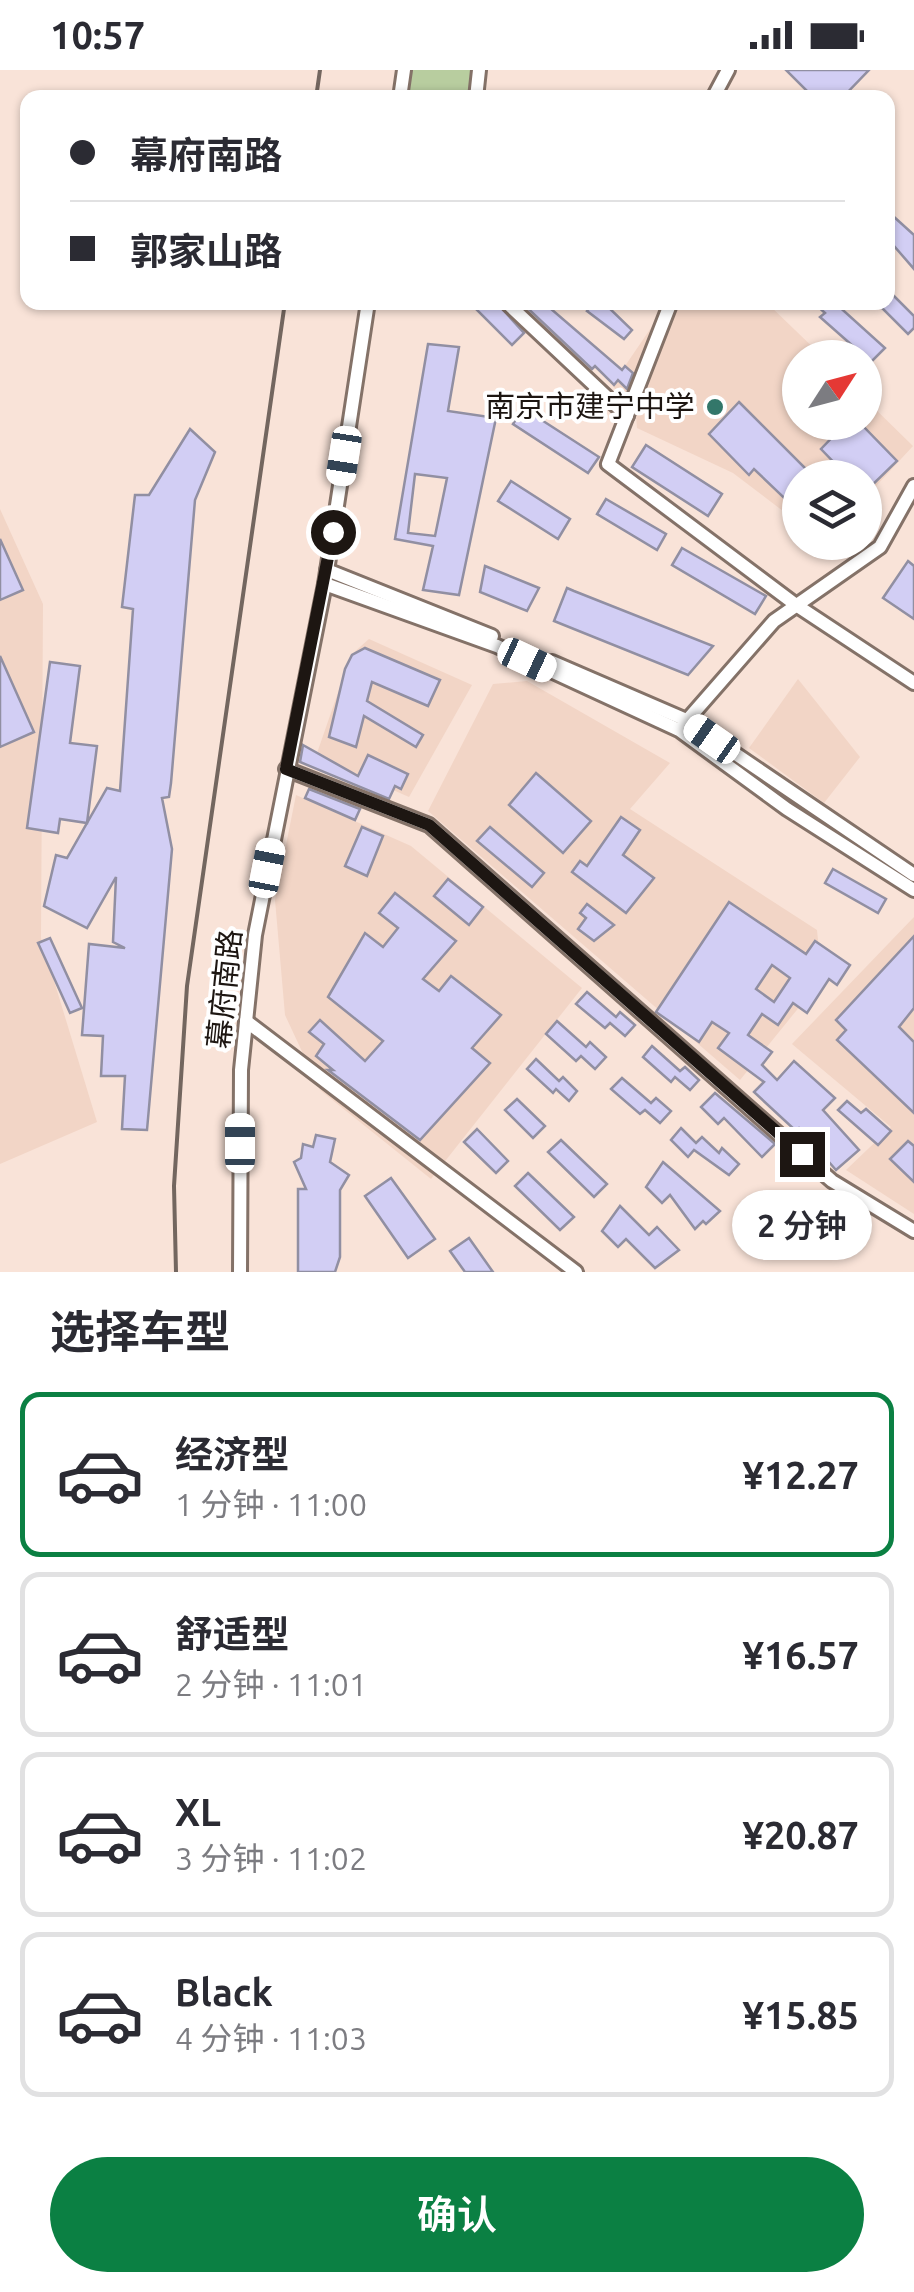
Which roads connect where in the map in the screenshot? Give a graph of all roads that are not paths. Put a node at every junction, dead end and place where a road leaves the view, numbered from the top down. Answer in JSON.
{"nodes":[{"id":1,"x":367,"y":310,"type":"edge"},
{"id":2,"x":514,"y":310,"type":"edge"},
{"id":3,"x":667,"y":310,"type":"edge"},
{"id":4,"x":627,"y":416,"type":"junction"},
{"id":5,"x":914,"y":486,"type":"edge"},
{"id":6,"x":326,"y":578,"type":"junction"},
{"id":7,"x":796,"y":606,"type":"junction"},
{"id":8,"x":914,"y":683,"type":"edge"},
{"id":9,"x":679,"y":730,"type":"junction"},
{"id":10,"x":286,"y":769,"type":"junction"},
{"id":11,"x":914,"y":875,"type":"edge"},
{"id":12,"x":914,"y":890,"type":"edge"},
{"id":13,"x":246,"y":1022,"type":"junction"},
{"id":14,"x":914,"y":1231,"type":"edge"},
{"id":15,"x":240,"y":1272,"type":"edge"},
{"id":16,"x":576,"y":1272,"type":"edge"}],
"edges":[{"from":1,"to":6,"type":"street","name":"幕府南路"},
{"from":2,"to":4,"type":"street"},
{"from":3,"to":4,"type":"street"},
{"from":4,"to":7,"type":"street"},
{"from":5,"to":7,"type":"street"},
{"from":6,"to":9,"type":"street"},
{"from":6,"to":10,"type":"street","name":"幕府南路"},
{"from":6,"to":11,"type":"street"},
{"from":7,"to":8,"type":"street"},
{"from":7,"to":9,"type":"street"},
{"from":9,"to":12,"type":"street"},
{"from":10,"to":13,"type":"street","name":"幕府南路"},
{"from":10,"to":14,"type":"street"},
{"from":13,"to":15,"type":"street","name":"幕府南路"},
{"from":13,"to":16,"type":"street"}]}
